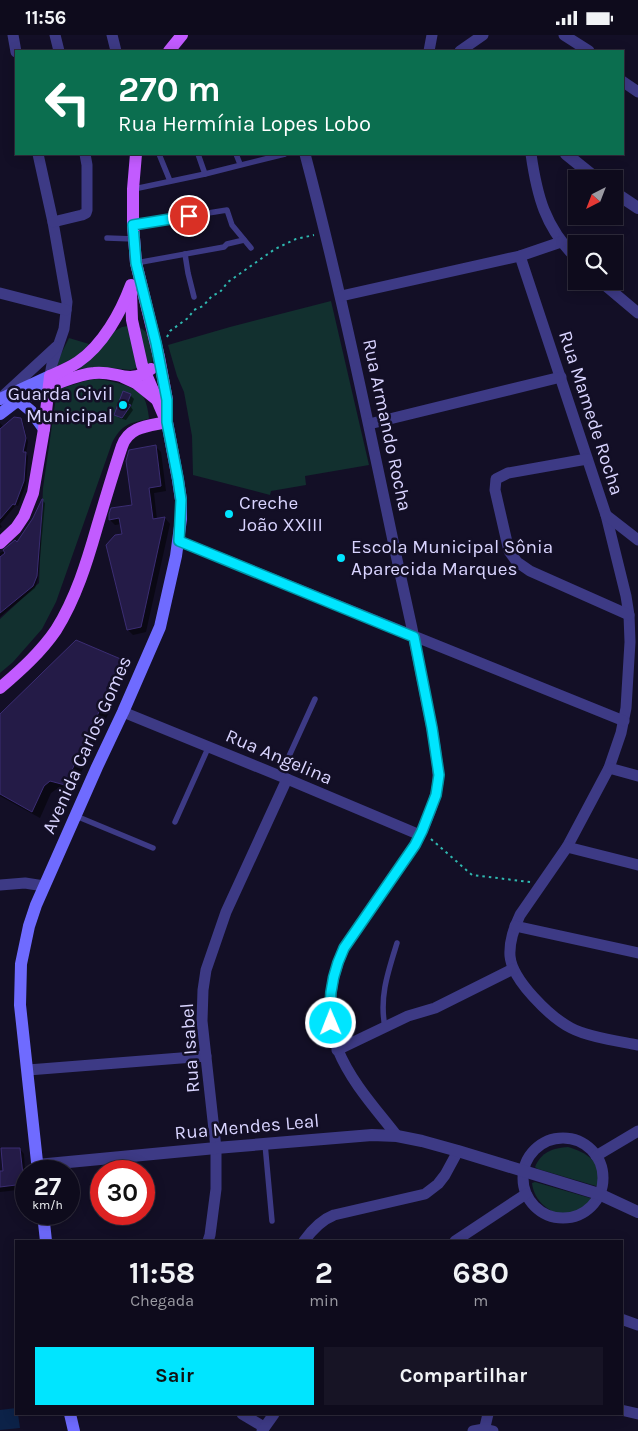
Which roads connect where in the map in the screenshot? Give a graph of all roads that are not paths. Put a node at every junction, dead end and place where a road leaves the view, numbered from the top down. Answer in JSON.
{"nodes":[{"id":1,"x":13,"y":35,"type":"edge"},
{"id":2,"x":56,"y":35,"type":"edge"},
{"id":3,"x":112,"y":35,"type":"edge"},
{"id":4,"x":182,"y":35,"type":"edge"},
{"id":5,"x":432,"y":35,"type":"edge"},
{"id":6,"x":483,"y":35,"type":"edge"},
{"id":7,"x":564,"y":35,"type":"edge"},
{"id":8,"x":16,"y":50,"type":"edge"},
{"id":9,"x":59,"y":50,"type":"edge"},
{"id":10,"x":116,"y":50,"type":"edge"},
{"id":11,"x":170,"y":50,"type":"edge"},
{"id":12,"x":429,"y":50,"type":"edge"},
{"id":13,"x":461,"y":50,"type":"edge"},
{"id":14,"x":587,"y":50,"type":"edge"},
{"id":15,"x":624,"y":82,"type":"edge"},
{"id":16,"x":638,"y":92,"type":"edge"},
{"id":17,"x":38,"y":155,"type":"edge"},
{"id":18,"x":85,"y":155,"type":"edge"},
{"id":19,"x":136,"y":155,"type":"edge"},
{"id":20,"x":159,"y":155,"type":"edge"},
{"id":21,"x":198,"y":155,"type":"edge"},
{"id":22,"x":236,"y":155,"type":"edge"},
{"id":23,"x":280,"y":155,"type":"edge"},
{"id":24,"x":305,"y":155,"type":"edge"},
{"id":25,"x":531,"y":155,"type":"edge"},
{"id":26,"x":567,"y":155,"type":"edge"},
{"id":27,"x":240,"y":164,"type":"junction"},
{"id":28,"x":586,"y":170,"type":"edge"},
{"id":29,"x":205,"y":174,"type":"junction"},
{"id":30,"x":170,"y":181,"type":"junction"},
{"id":31,"x":133,"y":189,"type":"junction"},
{"id":32,"x":623,"y":198,"type":"edge"},
{"id":33,"x":638,"y":208,"type":"edge"},
{"id":34,"x":53,"y":222,"type":"junction"},
{"id":35,"x":133,"y":225,"type":"junction"},
{"id":36,"x":107,"y":238,"type":"dead end"},
{"id":37,"x":134,"y":239,"type":"junction"},
{"id":38,"x":244,"y":240,"type":"junction"},
{"id":39,"x":561,"y":243,"type":"junction"},
{"id":40,"x":251,"y":248,"type":"dead end"},
{"id":41,"x":568,"y":250,"type":"edge"},
{"id":42,"x":185,"y":254,"type":"junction"},
{"id":43,"x":520,"y":256,"type":"junction"},
{"id":44,"x":136,"y":263,"type":"junction"},
{"id":45,"x":131,"y":285,"type":"junction"},
{"id":46,"x":611,"y":290,"type":"edge"},
{"id":47,"x":0,"y":293,"type":"edge"},
{"id":48,"x":341,"y":296,"type":"junction"},
{"id":49,"x":194,"y":297,"type":"dead end"},
{"id":50,"x":66,"y":310,"type":"junction"},
{"id":51,"x":638,"y":313,"type":"edge"},
{"id":52,"x":132,"y":320,"type":"junction"},
{"id":53,"x":109,"y":327,"type":"junction"},
{"id":54,"x":154,"y":332,"type":"junction"},
{"id":55,"x":59,"y":344,"type":"junction"},
{"id":56,"x":159,"y":357,"type":"junction"},
{"id":57,"x":145,"y":373,"type":"junction"},
{"id":58,"x":123,"y":377,"type":"junction"},
{"id":59,"x":561,"y":377,"type":"junction"},
{"id":60,"x":49,"y":381,"type":"junction"},
{"id":61,"x":0,"y":399,"type":"edge"},
{"id":62,"x":19,"y":401,"type":"junction"},
{"id":63,"x":158,"y":401,"type":"junction"},
{"id":64,"x":0,"y":414,"type":"edge"},
{"id":65,"x":167,"y":422,"type":"junction"},
{"id":66,"x":369,"y":424,"type":"junction"},
{"id":67,"x":44,"y":429,"type":"junction"},
{"id":68,"x":587,"y":459,"type":"junction"},
{"id":69,"x":606,"y":515,"type":"junction"},
{"id":70,"x":638,"y":540,"type":"edge"},
{"id":71,"x":179,"y":541,"type":"junction"},
{"id":72,"x":0,"y":543,"type":"edge"},
{"id":73,"x":629,"y":615,"type":"junction"},
{"id":74,"x":414,"y":637,"type":"junction"},
{"id":75,"x":0,"y":687,"type":"edge"},
{"id":76,"x":315,"y":699,"type":"dead end"},
{"id":77,"x":123,"y":711,"type":"junction"},
{"id":78,"x":624,"y":721,"type":"junction"},
{"id":79,"x":209,"y":747,"type":"junction"},
{"id":80,"x":609,"y":768,"type":"junction"},
{"id":81,"x":638,"y":776,"type":"edge"},
{"id":82,"x":284,"y":777,"type":"junction"},
{"id":83,"x":76,"y":816,"type":"junction"},
{"id":84,"x":175,"y":822,"type":"dead end"},
{"id":85,"x":421,"y":833,"type":"junction"},
{"id":86,"x":567,"y":847,"type":"junction"},
{"id":87,"x":153,"y":848,"type":"dead end"},
{"id":88,"x":638,"y":865,"type":"edge"},
{"id":89,"x":0,"y":885,"type":"edge"},
{"id":90,"x":44,"y":886,"type":"junction"},
{"id":91,"x":515,"y":926,"type":"junction"},
{"id":92,"x":397,"y":943,"type":"dead end"},
{"id":93,"x":638,"y":953,"type":"edge"},
{"id":94,"x":514,"y":969,"type":"junction"},
{"id":95,"x":385,"y":1027,"type":"junction"},
{"id":96,"x":638,"y":1045,"type":"edge"},
{"id":97,"x":338,"y":1050,"type":"junction"},
{"id":98,"x":206,"y":1056,"type":"junction"},
{"id":99,"x":28,"y":1070,"type":"junction"},
{"id":100,"x":638,"y":1131,"type":"edge"},
{"id":101,"x":397,"y":1136,"type":"junction"},
{"id":102,"x":264,"y":1144,"type":"junction"},
{"id":103,"x":216,"y":1148,"type":"junction"},
{"id":104,"x":458,"y":1151,"type":"junction"},
{"id":105,"x":596,"y":1156,"type":"junction"},
{"id":106,"x":37,"y":1160,"type":"edge"},
{"id":107,"x":80,"y":1163,"type":"edge"},
{"id":108,"x":523,"y":1171,"type":"junction"},
{"id":109,"x":526,"y":1194,"type":"junction"},
{"id":110,"x":599,"y":1194,"type":"junction"},
{"id":111,"x":638,"y":1212,"type":"edge"},
{"id":112,"x":272,"y":1221,"type":"dead end"},
{"id":113,"x":44,"y":1225,"type":"edge"},
{"id":114,"x":46,"y":1240,"type":"edge"},
{"id":115,"x":208,"y":1240,"type":"edge"},
{"id":116,"x":305,"y":1240,"type":"edge"},
{"id":117,"x":457,"y":1240,"type":"edge"},
{"id":118,"x":623,"y":1320,"type":"edge"},
{"id":119,"x":638,"y":1325,"type":"edge"},
{"id":120,"x":623,"y":1410,"type":"edge"},
{"id":121,"x":638,"y":1414,"type":"edge"},
{"id":122,"x":70,"y":1415,"type":"edge"},
{"id":123,"x":243,"y":1415,"type":"edge"},
{"id":124,"x":273,"y":1415,"type":"edge"},
{"id":125,"x":488,"y":1415,"type":"edge"},
{"id":126,"x":263,"y":1429,"type":"edge"},
{"id":127,"x":74,"y":1431,"type":"edge"},
{"id":128,"x":483,"y":1431,"type":"edge"}],
"edges":[{"from":1,"to":8,"type":"street"},
{"from":2,"to":9,"type":"street"},
{"from":3,"to":10,"type":"street"},
{"from":4,"to":11,"type":"main road"},
{"from":5,"to":12,"type":"street"},
{"from":6,"to":13,"type":"street"},
{"from":7,"to":14,"type":"street"},
{"from":15,"to":16,"type":"street"},
{"from":17,"to":34,"type":"street"},
{"from":18,"to":34,"type":"street"},
{"from":19,"to":31,"type":"main road"},
{"from":20,"to":30,"type":"lane"},
{"from":21,"to":29,"type":"lane"},
{"from":22,"to":27,"type":"lane"},
{"from":23,"to":27,"type":"lane"},
{"from":24,"to":48,"type":"street","name":"Rua Armando Rocha"},
{"from":25,"to":39,"type":"street"},
{"from":26,"to":28,"type":"street"},
{"from":27,"to":29,"type":"lane"},
{"from":29,"to":30,"type":"lane"},
{"from":30,"to":31,"type":"lane"},
{"from":31,"to":35,"type":"main road"},
{"from":32,"to":33,"type":"street"},
{"from":34,"to":50,"type":"street"},
{"from":35,"to":37,"type":"main road"},
{"from":35,"to":38,"type":"lane"},
{"from":36,"to":37,"type":"lane"},
{"from":37,"to":44,"type":"main road"},
{"from":38,"to":40,"type":"lane"},
{"from":38,"to":42,"type":"lane"},
{"from":39,"to":41,"type":"street"},
{"from":39,"to":43,"type":"street"},
{"from":42,"to":44,"type":"lane"},
{"from":42,"to":49,"type":"lane"},
{"from":43,"to":48,"type":"street"},
{"from":43,"to":59,"type":"street","name":"Rua Mamede Rocha"},
{"from":44,"to":45,"type":"main road"},
{"from":44,"to":54,"type":"main road"},
{"from":45,"to":52,"type":"main road","name":"Avenida Carlos Gomes"},
{"from":45,"to":53,"type":"main road"},
{"from":46,"to":51,"type":"street"},
{"from":47,"to":50,"type":"street"},
{"from":48,"to":66,"type":"street","name":"Rua Armando Rocha"},
{"from":50,"to":55,"type":"street"},
{"from":52,"to":53,"type":"main road"},
{"from":52,"to":54,"type":"main road"},
{"from":52,"to":57,"type":"main road","name":"Avenida Carlos Gomes"},
{"from":53,"to":60,"type":"main road"},
{"from":54,"to":56,"type":"main road"},
{"from":55,"to":60,"type":"street"},
{"from":55,"to":61,"type":"street"},
{"from":56,"to":57,"type":"main road"},
{"from":56,"to":65,"type":"main road"},
{"from":57,"to":58,"type":"main road"},
{"from":57,"to":63,"type":"main road","name":"Avenida Carlos Gomes"},
{"from":58,"to":60,"type":"main road"},
{"from":58,"to":63,"type":"main road"},
{"from":59,"to":66,"type":"street"},
{"from":59,"to":68,"type":"street","name":"Rua Mamede Rocha"},
{"from":60,"to":61,"type":"main road"},
{"from":60,"to":62,"type":"main road"},
{"from":60,"to":67,"type":"main road"},
{"from":62,"to":64,"type":"main road"},
{"from":62,"to":67,"type":"main road"},
{"from":63,"to":65,"type":"main road","name":"Avenida Carlos Gomes"},
{"from":65,"to":71,"type":"main road","name":"Avenida Carlos Gomes"},
{"from":65,"to":75,"type":"main road"},
{"from":66,"to":74,"type":"street","name":"Rua Armando Rocha"},
{"from":67,"to":72,"type":"main road"},
{"from":68,"to":69,"type":"street","name":"Rua Mamede Rocha"},
{"from":68,"to":73,"type":"street"},
{"from":69,"to":70,"type":"street"},
{"from":69,"to":73,"type":"street","name":"Rua Mamede Rocha"},
{"from":71,"to":74,"type":"street"},
{"from":71,"to":77,"type":"main road","name":"Avenida Carlos Gomes"},
{"from":73,"to":78,"type":"street","name":"Rua Mamede Rocha"},
{"from":74,"to":78,"type":"street"},
{"from":74,"to":85,"type":"street","name":"Rua Armando Rocha"},
{"from":76,"to":82,"type":"lane"},
{"from":77,"to":79,"type":"street","name":"Rua Angelina"},
{"from":77,"to":83,"type":"main road","name":"Avenida Carlos Gomes"},
{"from":78,"to":80,"type":"street","name":"Rua Mamede Rocha"},
{"from":79,"to":82,"type":"street","name":"Rua Angelina"},
{"from":79,"to":84,"type":"lane"},
{"from":80,"to":81,"type":"street"},
{"from":80,"to":86,"type":"street","name":"Rua Mamede Rocha"},
{"from":82,"to":85,"type":"street","name":"Rua Angelina"},
{"from":82,"to":98,"type":"street","name":"Rua Isabel"},
{"from":83,"to":87,"type":"lane"},
{"from":83,"to":90,"type":"main road","name":"Avenida Carlos Gomes"},
{"from":85,"to":97,"type":"street","name":"Rua Armando Rocha"},
{"from":86,"to":88,"type":"street"},
{"from":86,"to":91,"type":"street","name":"Rua Mamede Rocha"},
{"from":89,"to":90,"type":"street"},
{"from":90,"to":99,"type":"main road","name":"Avenida Carlos Gomes"},
{"from":91,"to":93,"type":"street"},
{"from":91,"to":94,"type":"street","name":"Rua Mamede Rocha"},
{"from":92,"to":95,"type":"lane"},
{"from":94,"to":95,"type":"street"},
{"from":94,"to":96,"type":"street","name":"Rua Mamede Rocha"},
{"from":95,"to":97,"type":"street"},
{"from":97,"to":101,"type":"street","name":"Rua Armando Rocha"},
{"from":98,"to":99,"type":"street"},
{"from":98,"to":103,"type":"street","name":"Rua Isabel"},
{"from":99,"to":106,"type":"main road","name":"Avenida Carlos Gomes"},
{"from":100,"to":105,"type":"street"},
{"from":101,"to":102,"type":"street","name":"Rua Mendes Leal"},
{"from":101,"to":104,"type":"street","name":"Rua Mendes Leal"},
{"from":102,"to":103,"type":"street","name":"Rua Mendes Leal"},
{"from":102,"to":112,"type":"lane"},
{"from":103,"to":107,"type":"street","name":"Rua Mendes Leal"},
{"from":103,"to":115,"type":"street","name":"Rua Isabel"},
{"from":104,"to":108,"type":"street","name":"Rua Mendes Leal"},
{"from":104,"to":116,"type":"street"},
{"from":105,"to":108,"type":"street"},
{"from":105,"to":110,"type":"street"},
{"from":108,"to":109,"type":"street"},
{"from":108,"to":110,"type":"street","name":"Rua Mendes Leal"},
{"from":109,"to":110,"type":"street"},
{"from":109,"to":117,"type":"street"},
{"from":110,"to":111,"type":"street","name":"Rua Mendes Leal"},
{"from":113,"to":114,"type":"main road"},
{"from":118,"to":119,"type":"street"},
{"from":120,"to":121,"type":"street"},
{"from":122,"to":127,"type":"main road"},
{"from":123,"to":126,"type":"street"},
{"from":124,"to":126,"type":"street"},
{"from":125,"to":128,"type":"street"}]}
